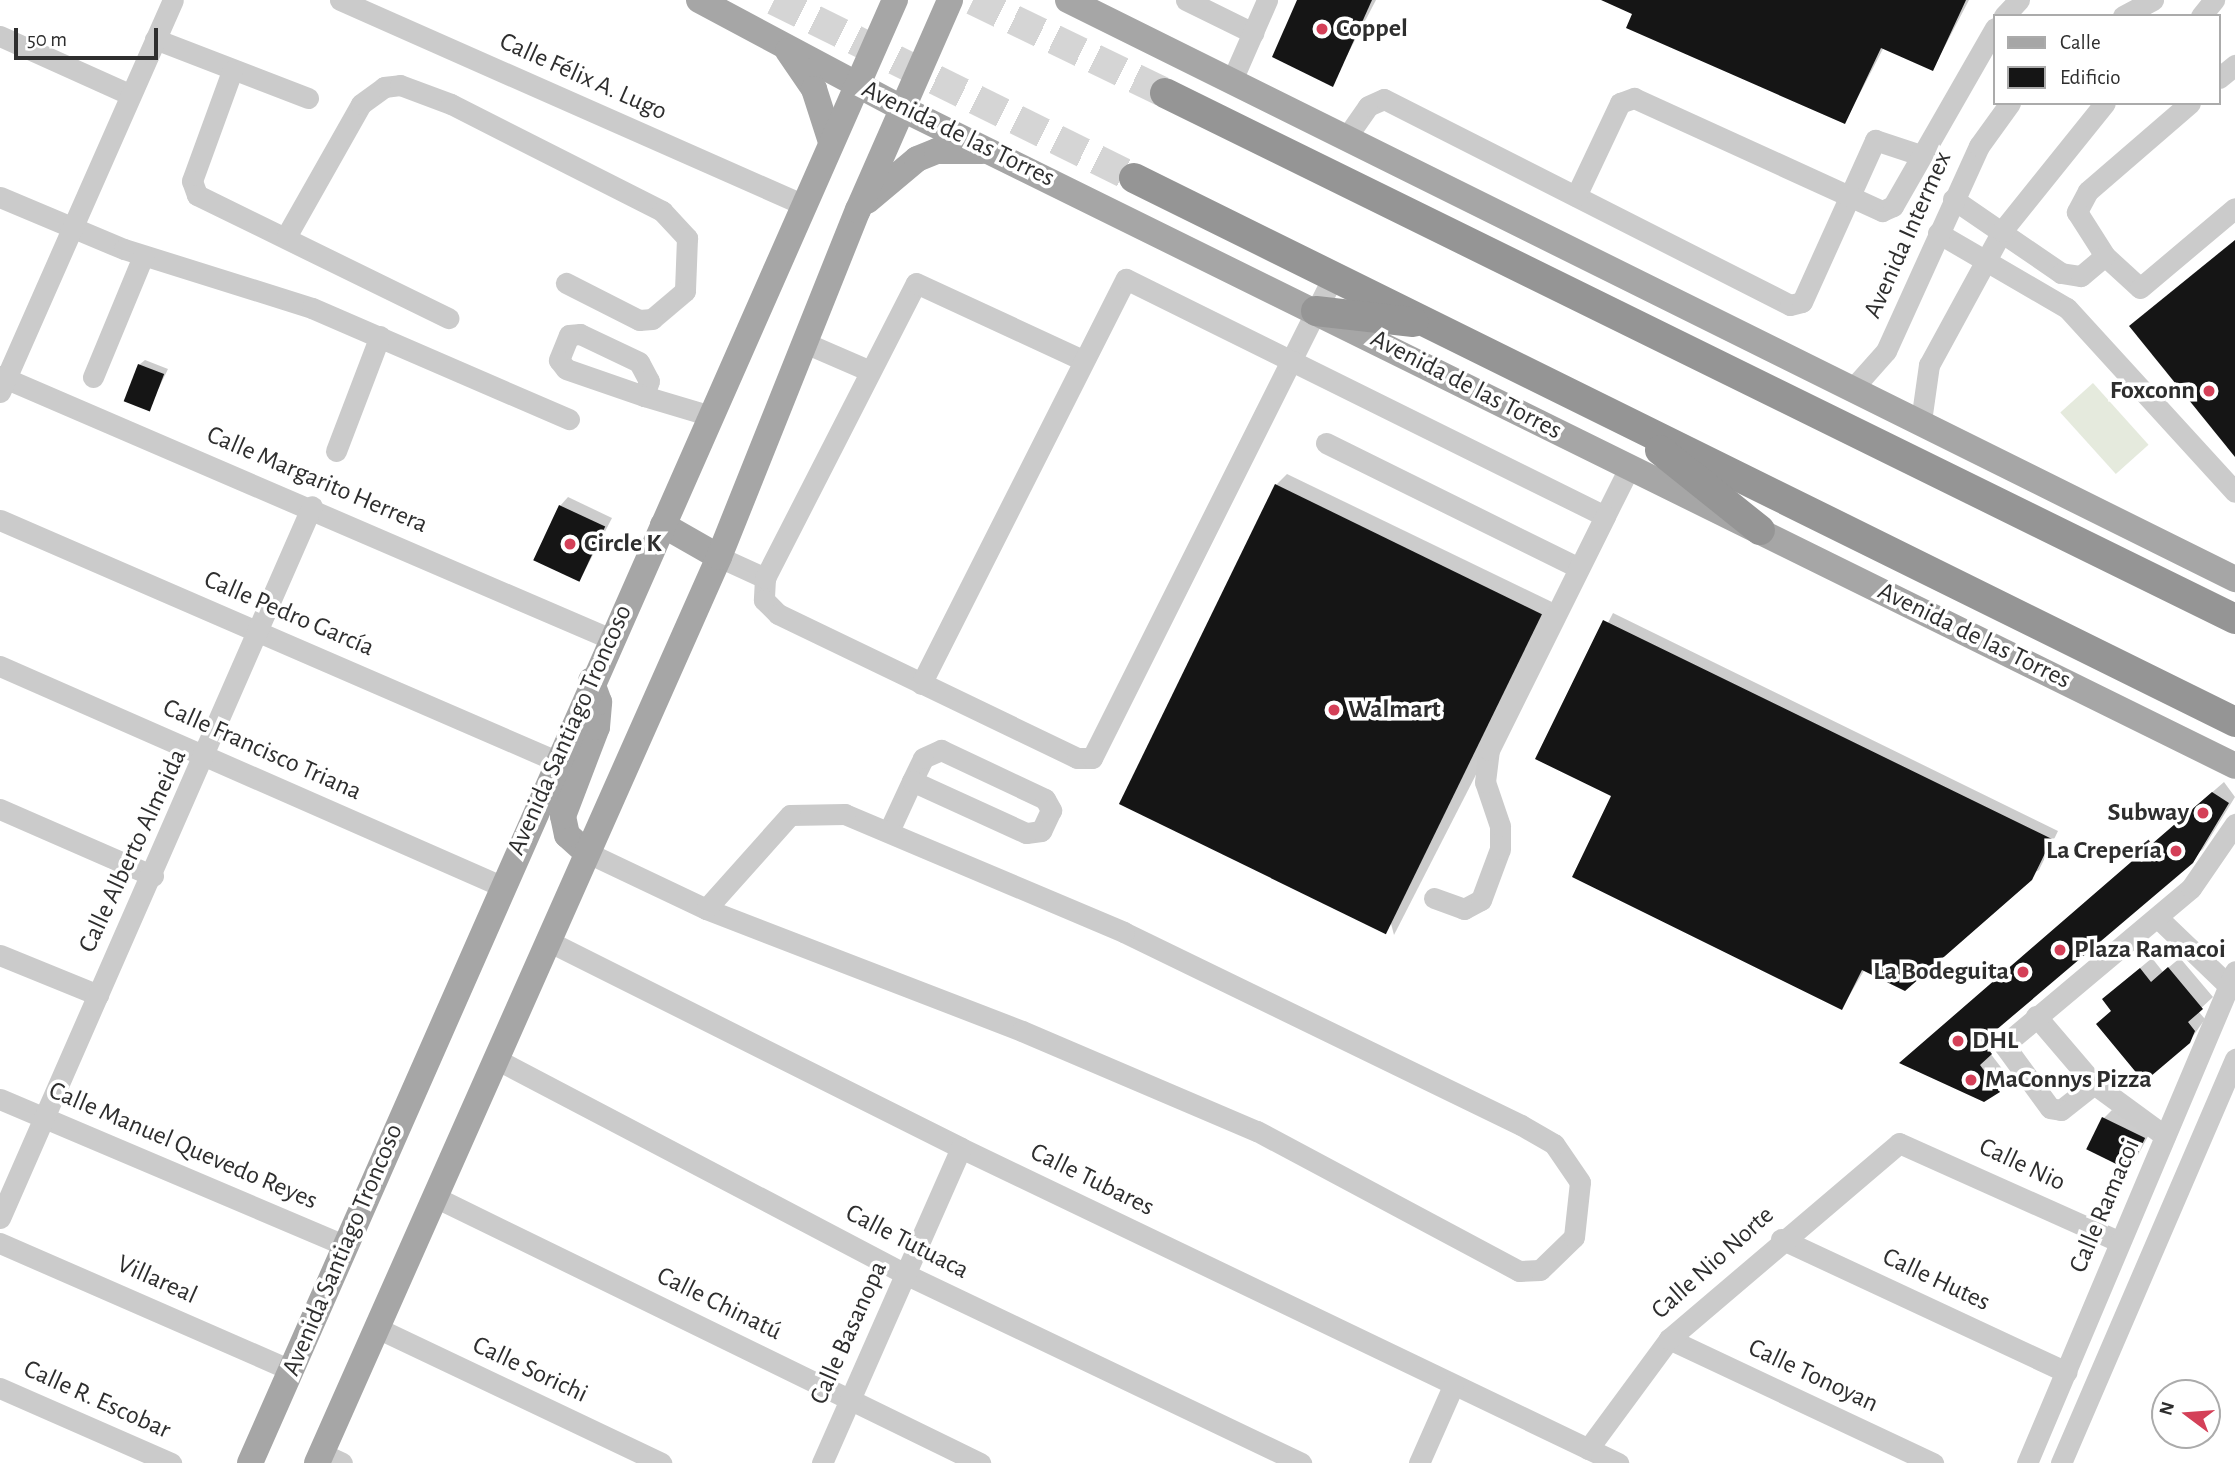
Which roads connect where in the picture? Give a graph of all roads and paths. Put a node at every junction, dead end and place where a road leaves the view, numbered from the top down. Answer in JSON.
{"nodes":[{"id":1,"x":173,"y":0,"type":"edge"},
{"id":2,"x":340,"y":0,"type":"edge"},
{"id":3,"x":699,"y":0,"type":"edge"},
{"id":4,"x":895,"y":0,"type":"edge"},
{"id":5,"x":950,"y":0,"type":"edge"},
{"id":6,"x":1068,"y":0,"type":"edge"},
{"id":7,"x":1096,"y":0,"type":"edge"},
{"id":8,"x":1186,"y":0,"type":"edge"},
{"id":9,"x":1267,"y":0,"type":"edge"},
{"id":10,"x":2019,"y":0,"type":"edge"},
{"id":11,"x":2006,"y":14,"type":"edge"},
{"id":12,"x":1125,"y":28,"type":"junction"},
{"id":13,"x":1994,"y":31,"type":"edge"},
{"id":14,"x":1253,"y":33,"type":"junction"},
{"id":15,"x":0,"y":36,"type":"edge"},
{"id":16,"x":155,"y":39,"type":"junction"},
{"id":17,"x":783,"y":44,"type":"junction"},
{"id":18,"x":2235,"y":65,"type":"edge"},
{"id":19,"x":232,"y":71,"type":"junction"},
{"id":20,"x":2221,"y":76,"type":"edge"},
{"id":21,"x":1233,"y":78,"type":"junction"},
{"id":22,"x":857,"y":84,"type":"junction"},
{"id":23,"x":1164,"y":93,"type":"tunnel mouth"},
{"id":24,"x":129,"y":94,"type":"junction"},
{"id":25,"x":308,"y":98,"type":"dead end"},
{"id":26,"x":2009,"y":105,"type":"edge"},
{"id":27,"x":2103,"y":105,"type":"edge"},
{"id":28,"x":2188,"y":105,"type":"edge"},
{"id":29,"x":903,"y":110,"type":"junction"},
{"id":30,"x":1348,"y":135,"type":"junction"},
{"id":31,"x":831,"y":142,"type":"junction"},
{"id":32,"x":998,"y":154,"type":"junction"},
{"id":33,"x":1920,"y":155,"type":"junction"},
{"id":34,"x":1134,"y":178,"type":"tunnel mouth"},
{"id":35,"x":1576,"y":196,"type":"junction"},
{"id":36,"x":0,"y":197,"type":"edge"},
{"id":37,"x":1848,"y":197,"type":"junction"},
{"id":38,"x":1953,"y":199,"type":"junction"},
{"id":39,"x":804,"y":205,"type":"junction"},
{"id":40,"x":2235,"y":208,"type":"edge"},
{"id":41,"x":858,"y":210,"type":"junction"},
{"id":42,"x":74,"y":230,"type":"junction"},
{"id":43,"x":2002,"y":231,"type":"junction"},
{"id":44,"x":1938,"y":233,"type":"junction"},
{"id":45,"x":287,"y":235,"type":"junction"},
{"id":46,"x":143,"y":256,"type":"junction"},
{"id":47,"x":2105,"y":256,"type":"junction"},
{"id":48,"x":1986,"y":260,"type":"junction"},
{"id":49,"x":1334,"y":275,"type":"junction"},
{"id":50,"x":566,"y":283,"type":"dead end"},
{"id":51,"x":1316,"y":311,"type":"junction"},
{"id":52,"x":448,"y":318,"type":"dead end"},
{"id":53,"x":1434,"y":324,"type":"junction"},
{"id":54,"x":380,"y":336,"type":"junction"},
{"id":55,"x":803,"y":342,"type":"junction"},
{"id":56,"x":1290,"y":359,"type":"junction"},
{"id":57,"x":1083,"y":360,"type":"junction"},
{"id":58,"x":870,"y":371,"type":"junction"},
{"id":59,"x":93,"y":377,"type":"dead end"},
{"id":60,"x":2,"y":382,"type":"edge"},
{"id":61,"x":1854,"y":387,"type":"junction"},
{"id":62,"x":644,"y":396,"type":"dead end"},
{"id":63,"x":1613,"y":412,"type":"junction"},
{"id":64,"x":711,"y":416,"type":"junction"},
{"id":65,"x":569,"y":419,"type":"dead end"},
{"id":66,"x":1921,"y":421,"type":"junction"},
{"id":67,"x":1326,"y":443,"type":"dead end"},
{"id":68,"x":336,"y":451,"type":"dead end"},
{"id":69,"x":1629,"y":468,"type":"junction"},
{"id":70,"x":2235,"y":492,"type":"edge"},
{"id":71,"x":312,"y":506,"type":"junction"},
{"id":72,"x":1605,"y":516,"type":"junction"},
{"id":73,"x":0,"y":520,"type":"edge"},
{"id":74,"x":663,"y":524,"type":"junction"},
{"id":75,"x":1760,"y":530,"type":"junction"},
{"id":76,"x":719,"y":557,"type":"junction"},
{"id":77,"x":1579,"y":568,"type":"junction"},
{"id":78,"x":765,"y":578,"type":"junction"},
{"id":79,"x":2235,"y":579,"type":"edge"},
{"id":80,"x":2235,"y":619,"type":"edge"},
{"id":81,"x":258,"y":630,"type":"junction"},
{"id":82,"x":611,"y":639,"type":"junction"},
{"id":83,"x":0,"y":666,"type":"edge"},
{"id":84,"x":591,"y":680,"type":"junction"},
{"id":85,"x":921,"y":684,"type":"junction"},
{"id":86,"x":2235,"y":722,"type":"edge"},
{"id":87,"x":207,"y":757,"type":"junction"},
{"id":88,"x":556,"y":761,"type":"junction"},
{"id":89,"x":2235,"y":766,"type":"edge"},
{"id":90,"x":912,"y":781,"type":"junction"},
{"id":91,"x":0,"y":809,"type":"edge"},
{"id":92,"x":2235,"y":824,"type":"edge"},
{"id":93,"x":889,"y":831,"type":"junction"},
{"id":94,"x":586,"y":852,"type":"junction"},
{"id":95,"x":153,"y":876,"type":"junction"},
{"id":96,"x":501,"y":886,"type":"junction"},
{"id":97,"x":1434,"y":898,"type":"dead end"},
{"id":98,"x":706,"y":909,"type":"junction"},
{"id":99,"x":2158,"y":918,"type":"junction"},
{"id":100,"x":547,"y":940,"type":"junction"},
{"id":101,"x":0,"y":955,"type":"edge"},
{"id":102,"x":2232,"y":978,"type":"edge"},
{"id":103,"x":98,"y":995,"type":"junction"},
{"id":104,"x":2036,"y":1016,"type":"junction"},
{"id":105,"x":494,"y":1058,"type":"junction"},
{"id":106,"x":2235,"y":1059,"type":"edge"},
{"id":107,"x":2094,"y":1084,"type":"junction"},
{"id":108,"x":0,"y":1099,"type":"edge"},
{"id":109,"x":43,"y":1117,"type":"junction"},
{"id":110,"x":2165,"y":1136,"type":"junction"},
{"id":111,"x":1899,"y":1143,"type":"joint"},
{"id":112,"x":961,"y":1148,"type":"junction"},
{"id":113,"x":433,"y":1196,"type":"junction"},
{"id":114,"x":0,"y":1218,"type":"edge"},
{"id":115,"x":1781,"y":1239,"type":"junction"},
{"id":116,"x":2120,"y":1242,"type":"junction"},
{"id":117,"x":0,"y":1243,"type":"edge"},
{"id":118,"x":344,"y":1245,"type":"junction"},
{"id":119,"x":905,"y":1274,"type":"junction"},
{"id":120,"x":375,"y":1327,"type":"junction"},
{"id":121,"x":1669,"y":1339,"type":"junction"},
{"id":122,"x":291,"y":1370,"type":"junction"},
{"id":123,"x":2066,"y":1372,"type":"junction"},
{"id":124,"x":1453,"y":1386,"type":"junction"},
{"id":125,"x":0,"y":1388,"type":"edge"},
{"id":126,"x":851,"y":1400,"type":"junction"},
{"id":127,"x":1588,"y":1449,"type":"junction"},
{"id":128,"x":327,"y":1460,"type":"edge"},
{"id":129,"x":171,"y":1463,"type":"edge"},
{"id":130,"x":250,"y":1463,"type":"edge"},
{"id":131,"x":661,"y":1463,"type":"edge"},
{"id":132,"x":822,"y":1463,"type":"edge"},
{"id":133,"x":980,"y":1463,"type":"edge"},
{"id":134,"x":1301,"y":1463,"type":"edge"},
{"id":135,"x":1419,"y":1463,"type":"edge"},
{"id":136,"x":1618,"y":1463,"type":"edge"},
{"id":137,"x":1933,"y":1463,"type":"edge"},
{"id":138,"x":2027,"y":1463,"type":"edge"},
{"id":139,"x":2061,"y":1463,"type":"edge"}],
"edges":[{"from":1,"to":16,"type":"street"},
{"from":2,"to":39,"type":"street","name":"Calle Félix A. Lugo"},
{"from":3,"to":17,"type":"main road","name":"Avenida de las Torres"},
{"from":4,"to":22,"type":"main road","name":"Avenida Santiago Troncoso"},
{"from":5,"to":29,"type":"main road"},
{"from":6,"to":12,"type":"main road"},
{"from":7,"to":12,"type":"main road"},
{"from":8,"to":14,"type":"street"},
{"from":9,"to":14,"type":"street"},
{"from":10,"to":11,"type":"street"},
{"from":12,"to":21,"type":"main road"},
{"from":13,"to":33,"type":"street"},
{"from":14,"to":21,"type":"street"},
{"from":15,"to":24,"type":"street"},
{"from":16,"to":19,"type":"street"},
{"from":16,"to":24,"type":"street"},
{"from":17,"to":22,"type":"main road","name":"Avenida de las Torres"},
{"from":17,"to":31,"type":"main road"},
{"from":18,"to":20,"type":"street"},
{"from":19,"to":25,"type":"street"},
{"from":19,"to":45,"type":"street"},
{"from":21,"to":30,"type":"main road"},
{"from":22,"to":29,"type":"main road","name":"Avenida de las Torres"},
{"from":22,"to":31,"type":"main road","name":"Avenida Santiago Troncoso"},
{"from":23,"to":80,"type":"highway"},
{"from":24,"to":42,"type":"street"},
{"from":26,"to":38,"type":"street","name":"Avenida Intermex"},
{"from":27,"to":43,"type":"street"},
{"from":28,"to":47,"type":"street"},
{"from":29,"to":32,"type":"main road","name":"Avenida de las Torres"},
{"from":29,"to":41,"type":"main road"},
{"from":30,"to":35,"type":"street"},
{"from":30,"to":61,"type":"main road"},
{"from":31,"to":39,"type":"main road","name":"Avenida Santiago Troncoso"},
{"from":32,"to":41,"type":"main road"},
{"from":32,"to":51,"type":"main road","name":"Avenida de las Torres"},
{"from":33,"to":37,"type":"street"},
{"from":33,"to":37,"type":"street"},
{"from":34,"to":49,"type":"highway","name":"Avenida de las Torres"},
{"from":35,"to":37,"type":"street"},
{"from":35,"to":37,"type":"street"},
{"from":36,"to":42,"type":"street"},
{"from":38,"to":43,"type":"street"},
{"from":38,"to":44,"type":"street","name":"Avenida Intermex"},
{"from":39,"to":64,"type":"main road","name":"Avenida Santiago Troncoso"},
{"from":40,"to":47,"type":"street"},
{"from":41,"to":55,"type":"main road"},
{"from":42,"to":46,"type":"street"},
{"from":42,"to":60,"type":"street"},
{"from":43,"to":47,"type":"street"},
{"from":43,"to":48,"type":"street"},
{"from":44,"to":48,"type":"street"},
{"from":44,"to":61,"type":"street","name":"Avenida Intermex"},
{"from":45,"to":50,"type":"street"},
{"from":45,"to":52,"type":"street"},
{"from":46,"to":54,"type":"street"},
{"from":46,"to":59,"type":"street"},
{"from":48,"to":66,"type":"street"},
{"from":48,"to":70,"type":"street"},
{"from":49,"to":51,"type":"street"},
{"from":49,"to":53,"type":"highway","name":"Avenida de las Torres"},
{"from":51,"to":53,"type":"highway"},
{"from":51,"to":56,"type":"street"},
{"from":51,"to":69,"type":"main road","name":"Avenida de las Torres"},
{"from":53,"to":63,"type":"highway","name":"Avenida de las Torres"},
{"from":54,"to":65,"type":"street"},
{"from":54,"to":68,"type":"street"},
{"from":55,"to":58,"type":"street"},
{"from":55,"to":76,"type":"main road"},
{"from":56,"to":57,"type":"street"},
{"from":56,"to":72,"type":"street"},
{"from":56,"to":85,"type":"street"},
{"from":57,"to":58,"type":"street"},
{"from":57,"to":85,"type":"street"},
{"from":58,"to":78,"type":"street"},
{"from":60,"to":71,"type":"street","name":"Calle Margarito Herrera"},
{"from":61,"to":66,"type":"main road"},
{"from":62,"to":64,"type":"street"},
{"from":63,"to":75,"type":"highway"},
{"from":63,"to":86,"type":"highway","name":"Avenida de las Torres"},
{"from":64,"to":74,"type":"main road","name":"Avenida Santiago Troncoso"},
{"from":66,"to":79,"type":"main road"},
{"from":67,"to":77,"type":"street"},
{"from":69,"to":72,"type":"street"},
{"from":69,"to":75,"type":"main road","name":"Avenida de las Torres"},
{"from":71,"to":81,"type":"street","name":"Calle Alberto Almeida"},
{"from":71,"to":82,"type":"street","name":"Calle Margarito Herrera"},
{"from":72,"to":77,"type":"street"},
{"from":73,"to":81,"type":"street","name":"Calle Pedro García"},
{"from":74,"to":76,"type":"main road"},
{"from":74,"to":82,"type":"main road","name":"Avenida Santiago Troncoso"},
{"from":75,"to":89,"type":"main road","name":"Avenida de las Torres"},
{"from":76,"to":78,"type":"street"},
{"from":76,"to":94,"type":"main road"},
{"from":77,"to":97,"type":"street"},
{"from":78,"to":85,"type":"street"},
{"from":81,"to":87,"type":"street","name":"Calle Alberto Almeida"},
{"from":81,"to":88,"type":"street","name":"Calle Pedro García"},
{"from":82,"to":84,"type":"main road","name":"Avenida Santiago Troncoso"},
{"from":83,"to":87,"type":"street","name":"Calle Francisco Triana"},
{"from":84,"to":88,"type":"main road","name":"Avenida Santiago Troncoso"},
{"from":84,"to":94,"type":"main road"},
{"from":87,"to":95,"type":"street","name":"Calle Alberto Almeida"},
{"from":87,"to":96,"type":"street","name":"Calle Francisco Triana"},
{"from":88,"to":96,"type":"main road","name":"Avenida Santiago Troncoso"},
{"from":90,"to":90,"type":"street"},
{"from":90,"to":93,"type":"street"},
{"from":91,"to":95,"type":"street"},
{"from":92,"to":99,"type":"street"},
{"from":93,"to":98,"type":"street"},
{"from":93,"to":98,"type":"street"},
{"from":94,"to":98,"type":"street"},
{"from":94,"to":100,"type":"main road"},
{"from":95,"to":103,"type":"street","name":"Calle Alberto Almeida"},
{"from":96,"to":118,"type":"main road","name":"Avenida Santiago Troncoso"},
{"from":99,"to":102,"type":"street"},
{"from":99,"to":104,"type":"street"},
{"from":100,"to":105,"type":"main road"},
{"from":100,"to":112,"type":"street","name":"Calle Tubares"},
{"from":101,"to":103,"type":"street"},
{"from":102,"to":110,"type":"street","name":"Calle Ramacoi"},
{"from":103,"to":109,"type":"street","name":"Calle Alberto Almeida"},
{"from":104,"to":107,"type":"street"},
{"from":104,"to":107,"type":"street"},
{"from":105,"to":113,"type":"main road"},
{"from":105,"to":119,"type":"street","name":"Calle Tutuaca"},
{"from":106,"to":139,"type":"street"},
{"from":107,"to":110,"type":"street"},
{"from":108,"to":109,"type":"street","name":"Calle Manuel Quevedo Reyes"},
{"from":109,"to":114,"type":"street","name":"Calle Alberto Almeida"},
{"from":109,"to":118,"type":"street","name":"Calle Manuel Quevedo Reyes"},
{"from":110,"to":116,"type":"street","name":"Calle Ramacoi"},
{"from":111,"to":115,"type":"street","name":"Calle Nio Norte"},
{"from":111,"to":116,"type":"street","name":"Calle Nio"},
{"from":112,"to":119,"type":"street","name":"Calle Basanopa"},
{"from":112,"to":124,"type":"street","name":"Calle Tubares"},
{"from":113,"to":120,"type":"main road"},
{"from":113,"to":126,"type":"street","name":"Calle Chinatú"},
{"from":115,"to":121,"type":"street","name":"Calle Nio Norte"},
{"from":115,"to":123,"type":"street","name":"Calle Hutes"},
{"from":116,"to":123,"type":"street","name":"Calle Ramacoi"},
{"from":117,"to":122,"type":"street","name":"Villareal"},
{"from":118,"to":122,"type":"main road","name":"Avenida Santiago Troncoso"},
{"from":119,"to":126,"type":"street","name":"Calle Basanopa"},
{"from":119,"to":134,"type":"street","name":"Calle Tutuaca"},
{"from":120,"to":128,"type":"main road"},
{"from":120,"to":131,"type":"street","name":"Calle Sorichi"},
{"from":121,"to":127,"type":"street","name":"Calle Nio Norte"},
{"from":121,"to":137,"type":"street","name":"Calle Tonoyan"},
{"from":122,"to":130,"type":"main road","name":"Avenida Santiago Troncoso"},
{"from":123,"to":138,"type":"street","name":"Calle Ramacoi"},
{"from":124,"to":127,"type":"street","name":"Calle Tubares"},
{"from":124,"to":135,"type":"street"},
{"from":125,"to":129,"type":"street","name":"Calle R. Escobar"},
{"from":126,"to":132,"type":"street","name":"Calle Basanopa"},
{"from":126,"to":133,"type":"street","name":"Calle Chinatú"},
{"from":127,"to":136,"type":"street","name":"Calle Tubares"}]}
